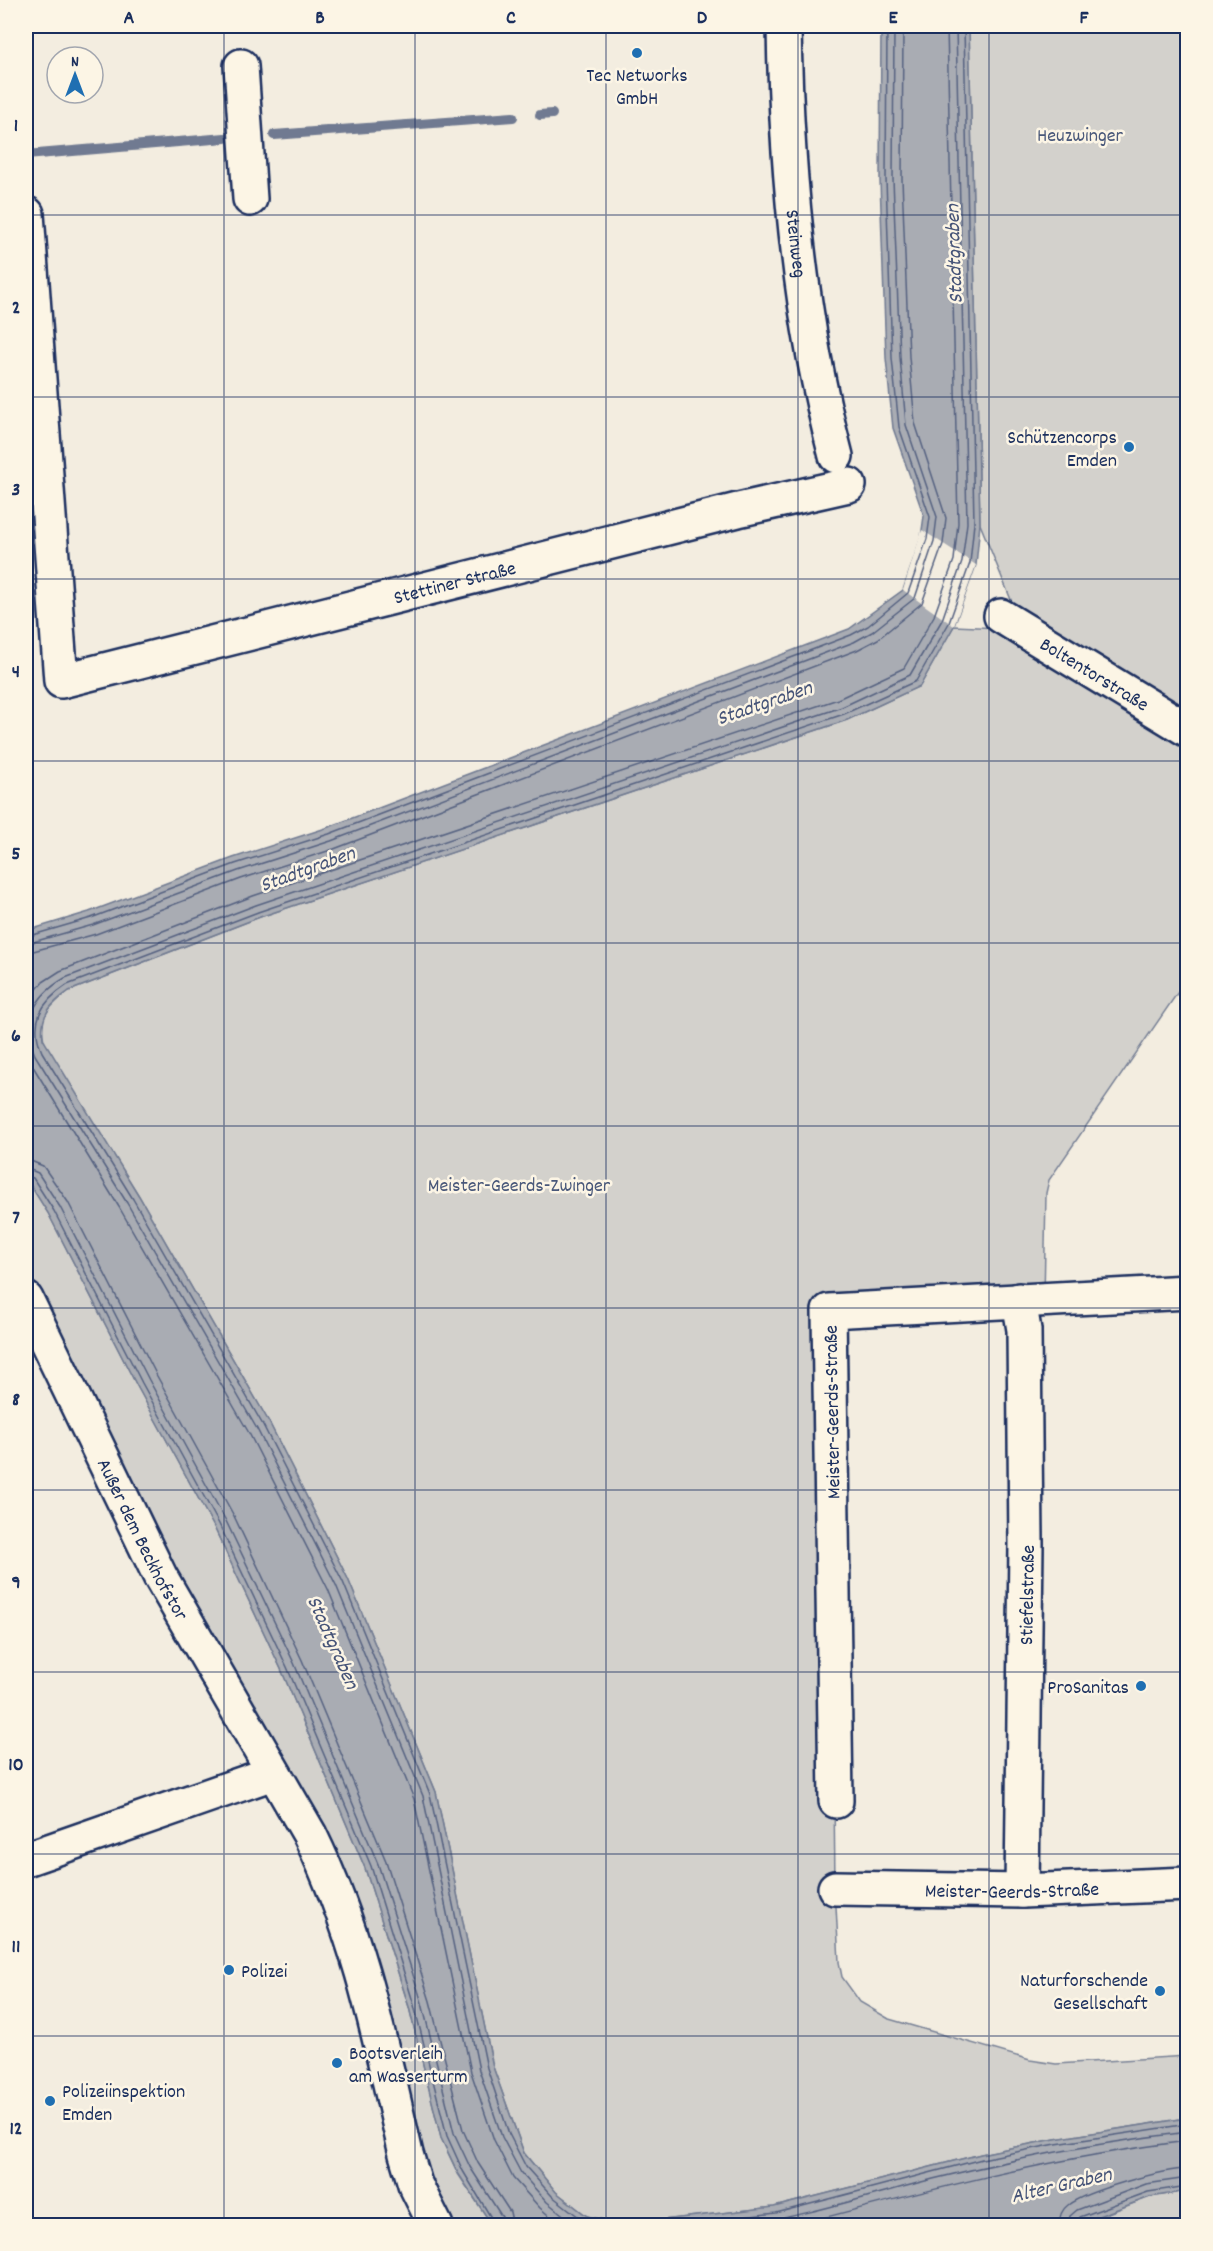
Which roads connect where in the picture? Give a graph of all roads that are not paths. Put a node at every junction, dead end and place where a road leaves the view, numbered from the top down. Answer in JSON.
{"nodes":[{"id":1,"x":784,"y":26,"type":"edge"},
{"id":2,"x":241,"y":66,"type":"dead end"},
{"id":3,"x":250,"y":199,"type":"dead end"},
{"id":4,"x":27,"y":214,"type":"dead end"},
{"id":5,"x":836,"y":456,"type":"dead end"},
{"id":6,"x":849,"y":485,"type":"dead end"},
{"id":7,"x":1001,"y":616,"type":"dead end"},
{"id":8,"x":1188,"y":730,"type":"edge"},
{"id":9,"x":1188,"y":1292,"type":"edge"},
{"id":10,"x":26,"y":1299,"type":"edge"},
{"id":11,"x":1019,"y":1300,"type":"junction"},
{"id":12,"x":273,"y":1773,"type":"junction"},
{"id":13,"x":836,"y":1801,"type":"dead end"},
{"id":14,"x":26,"y":1859,"type":"edge"},
{"id":15,"x":1188,"y":1884,"type":"edge"},
{"id":16,"x":835,"y":1888,"type":"dead end"},
{"id":17,"x":1022,"y":1891,"type":"junction"},
{"id":18,"x":436,"y":2226,"type":"edge"}],
"edges":[{"from":1,"to":5,"type":"street","name":"Steinweg"},
{"from":2,"to":3,"type":"street"},
{"from":4,"to":6,"type":"street","name":"Stettiner Straße"},
{"from":7,"to":8,"type":"street","name":"Boltentorstraße"},
{"from":9,"to":11,"type":"street","name":"Meister-Geerds-Straße"},
{"from":10,"to":12,"type":"street","name":"Außer dem Beckhofstor"},
{"from":11,"to":13,"type":"street","name":"Meister-Geerds-Straße"},
{"from":11,"to":17,"type":"street","name":"Stiefelstraße"},
{"from":12,"to":14,"type":"street"},
{"from":12,"to":18,"type":"street","name":"Außer dem Beckhofstor"},
{"from":15,"to":17,"type":"street","name":"Meister-Geerds-Straße"},
{"from":16,"to":17,"type":"street","name":"Meister-Geerds-Straße"}]}
